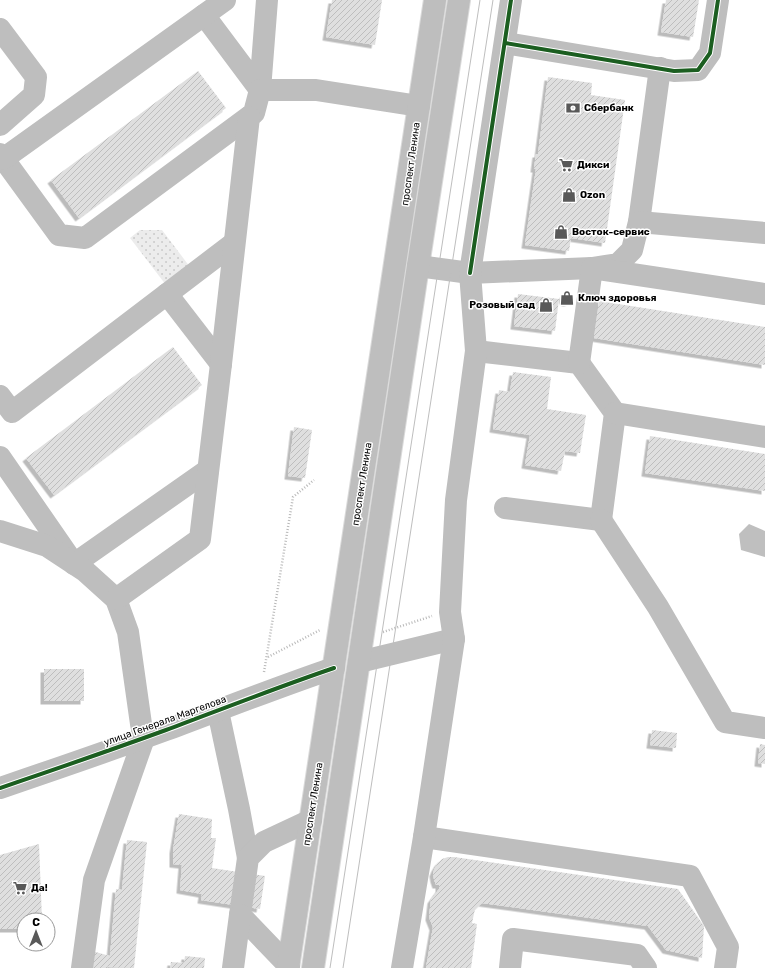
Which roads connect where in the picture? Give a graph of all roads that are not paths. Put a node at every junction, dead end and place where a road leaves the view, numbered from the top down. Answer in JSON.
{"nodes":[{"id":1,"x":225,"y":0,"type":"edge"},
{"id":2,"x":267,"y":0,"type":"edge"},
{"id":3,"x":435,"y":0,"type":"edge"},
{"id":4,"x":459,"y":0,"type":"edge"},
{"id":5,"x":511,"y":0,"type":"edge"},
{"id":6,"x":718,"y":0,"type":"edge"},
{"id":7,"x":204,"y":14,"type":"junction"},
{"id":8,"x":0,"y":29,"type":"edge"},
{"id":9,"x":505,"y":42,"type":"junction"},
{"id":10,"x":660,"y":68,"type":"junction"},
{"id":11,"x":260,"y":90,"type":"junction"},
{"id":12,"x":419,"y":106,"type":"junction"},
{"id":13,"x":248,"y":117,"type":"junction"},
{"id":14,"x":0,"y":125,"type":"edge"},
{"id":15,"x":2,"y":157,"type":"edge"},
{"id":16,"x":639,"y":222,"type":"junction"},
{"id":17,"x":765,"y":233,"type":"edge"},
{"id":18,"x":234,"y":243,"type":"junction"},
{"id":19,"x":396,"y":262,"type":"junction"},
{"id":20,"x":418,"y":266,"type":"junction"},
{"id":21,"x":592,"y":268,"type":"junction"},
{"id":22,"x":470,"y":273,"type":"junction"},
{"id":23,"x":167,"y":294,"type":"junction"},
{"id":24,"x":765,"y":294,"type":"edge"},
{"id":25,"x":476,"y":351,"type":"junction"},
{"id":26,"x":579,"y":363,"type":"junction"},
{"id":27,"x":221,"y":364,"type":"junction"},
{"id":28,"x":4,"y":409,"type":"edge"},
{"id":29,"x":615,"y":413,"type":"junction"},
{"id":30,"x":765,"y":437,"type":"edge"},
{"id":31,"x":0,"y":457,"type":"edge"},
{"id":32,"x":208,"y":470,"type":"junction"},
{"id":33,"x":6,"y":475,"type":"edge"},
{"id":34,"x":505,"y":508,"type":"dead end"},
{"id":35,"x":601,"y":520,"type":"junction"},
{"id":36,"x":0,"y":531,"type":"edge"},
{"id":37,"x":74,"y":564,"type":"junction"},
{"id":38,"x":116,"y":600,"type":"junction"},
{"id":39,"x":454,"y":639,"type":"junction"},
{"id":40,"x":359,"y":662,"type":"junction"},
{"id":41,"x":334,"y":668,"type":"junction"},
{"id":42,"x":218,"y":711,"type":"junction"},
{"id":43,"x":765,"y":728,"type":"edge"},
{"id":44,"x":144,"y":738,"type":"junction"},
{"id":45,"x":0,"y":788,"type":"edge"},
{"id":46,"x":311,"y":820,"type":"junction"},
{"id":47,"x":424,"y":837,"type":"junction"},
{"id":48,"x":248,"y":858,"type":"junction"},
{"id":49,"x":240,"y":915,"type":"junction"},
{"id":50,"x":289,"y":967,"type":"edge"},
{"id":51,"x":82,"y":968,"type":"edge"},
{"id":52,"x":233,"y":968,"type":"edge"},
{"id":53,"x":313,"y":968,"type":"edge"},
{"id":54,"x":402,"y":968,"type":"edge"},
{"id":55,"x":510,"y":968,"type":"edge"},
{"id":56,"x":646,"y":968,"type":"edge"},
{"id":57,"x":726,"y":968,"type":"edge"}],
"edges":[{"from":1,"to":7,"type":"main road"},
{"from":2,"to":11,"type":"main road"},
{"from":3,"to":12,"type":"main road","name":"проспект Ленина"},
{"from":4,"to":20,"type":"main road"},
{"from":5,"to":9,"type":"main road"},
{"from":6,"to":10,"type":"main road"},
{"from":7,"to":11,"type":"main road"},
{"from":7,"to":15,"type":"main road"},
{"from":8,"to":14,"type":"main road"},
{"from":9,"to":10,"type":"main road"},
{"from":9,"to":22,"type":"main road"},
{"from":10,"to":16,"type":"main road"},
{"from":11,"to":12,"type":"main road"},
{"from":11,"to":13,"type":"main road"},
{"from":12,"to":19,"type":"main road","name":"проспект Ленина"},
{"from":13,"to":15,"type":"main road"},
{"from":13,"to":18,"type":"main road"},
{"from":16,"to":17,"type":"main road"},
{"from":16,"to":21,"type":"main road"},
{"from":18,"to":23,"type":"main road"},
{"from":18,"to":27,"type":"main road"},
{"from":19,"to":20,"type":"main road"},
{"from":19,"to":41,"type":"main road","name":"проспект Ленина"},
{"from":20,"to":22,"type":"main road"},
{"from":20,"to":40,"type":"main road"},
{"from":21,"to":22,"type":"main road"},
{"from":21,"to":24,"type":"main road"},
{"from":21,"to":26,"type":"main road"},
{"from":22,"to":25,"type":"main road"},
{"from":23,"to":27,"type":"main road"},
{"from":23,"to":28,"type":"main road"},
{"from":25,"to":26,"type":"main road"},
{"from":25,"to":39,"type":"main road"},
{"from":26,"to":29,"type":"main road"},
{"from":27,"to":32,"type":"main road"},
{"from":29,"to":30,"type":"main road"},
{"from":29,"to":35,"type":"main road"},
{"from":31,"to":33,"type":"main road"},
{"from":32,"to":37,"type":"main road"},
{"from":32,"to":38,"type":"main road"},
{"from":33,"to":37,"type":"main road"},
{"from":34,"to":35,"type":"main road"},
{"from":35,"to":43,"type":"main road"},
{"from":36,"to":37,"type":"main road"},
{"from":37,"to":38,"type":"main road"},
{"from":38,"to":44,"type":"main road"},
{"from":39,"to":40,"type":"main road","name":"улица Генерала Маргелова"},
{"from":39,"to":47,"type":"main road"},
{"from":40,"to":41,"type":"main road","name":"улица Генерала Маргелова"},
{"from":40,"to":53,"type":"main road"},
{"from":41,"to":42,"type":"main road","name":"улица Генерала Маргелова"},
{"from":41,"to":46,"type":"main road","name":"проспект Ленина"},
{"from":42,"to":44,"type":"main road","name":"улица Генерала Маргелова"},
{"from":42,"to":48,"type":"main road"},
{"from":44,"to":45,"type":"main road","name":"улица Генерала Маргелова"},
{"from":44,"to":51,"type":"main road"},
{"from":46,"to":48,"type":"main road"},
{"from":46,"to":50,"type":"main road","name":"проспект Ленина"},
{"from":47,"to":54,"type":"main road"},
{"from":47,"to":57,"type":"main road"},
{"from":48,"to":49,"type":"main road"},
{"from":49,"to":50,"type":"main road"},
{"from":49,"to":52,"type":"main road"},
{"from":55,"to":56,"type":"main road"}]}
